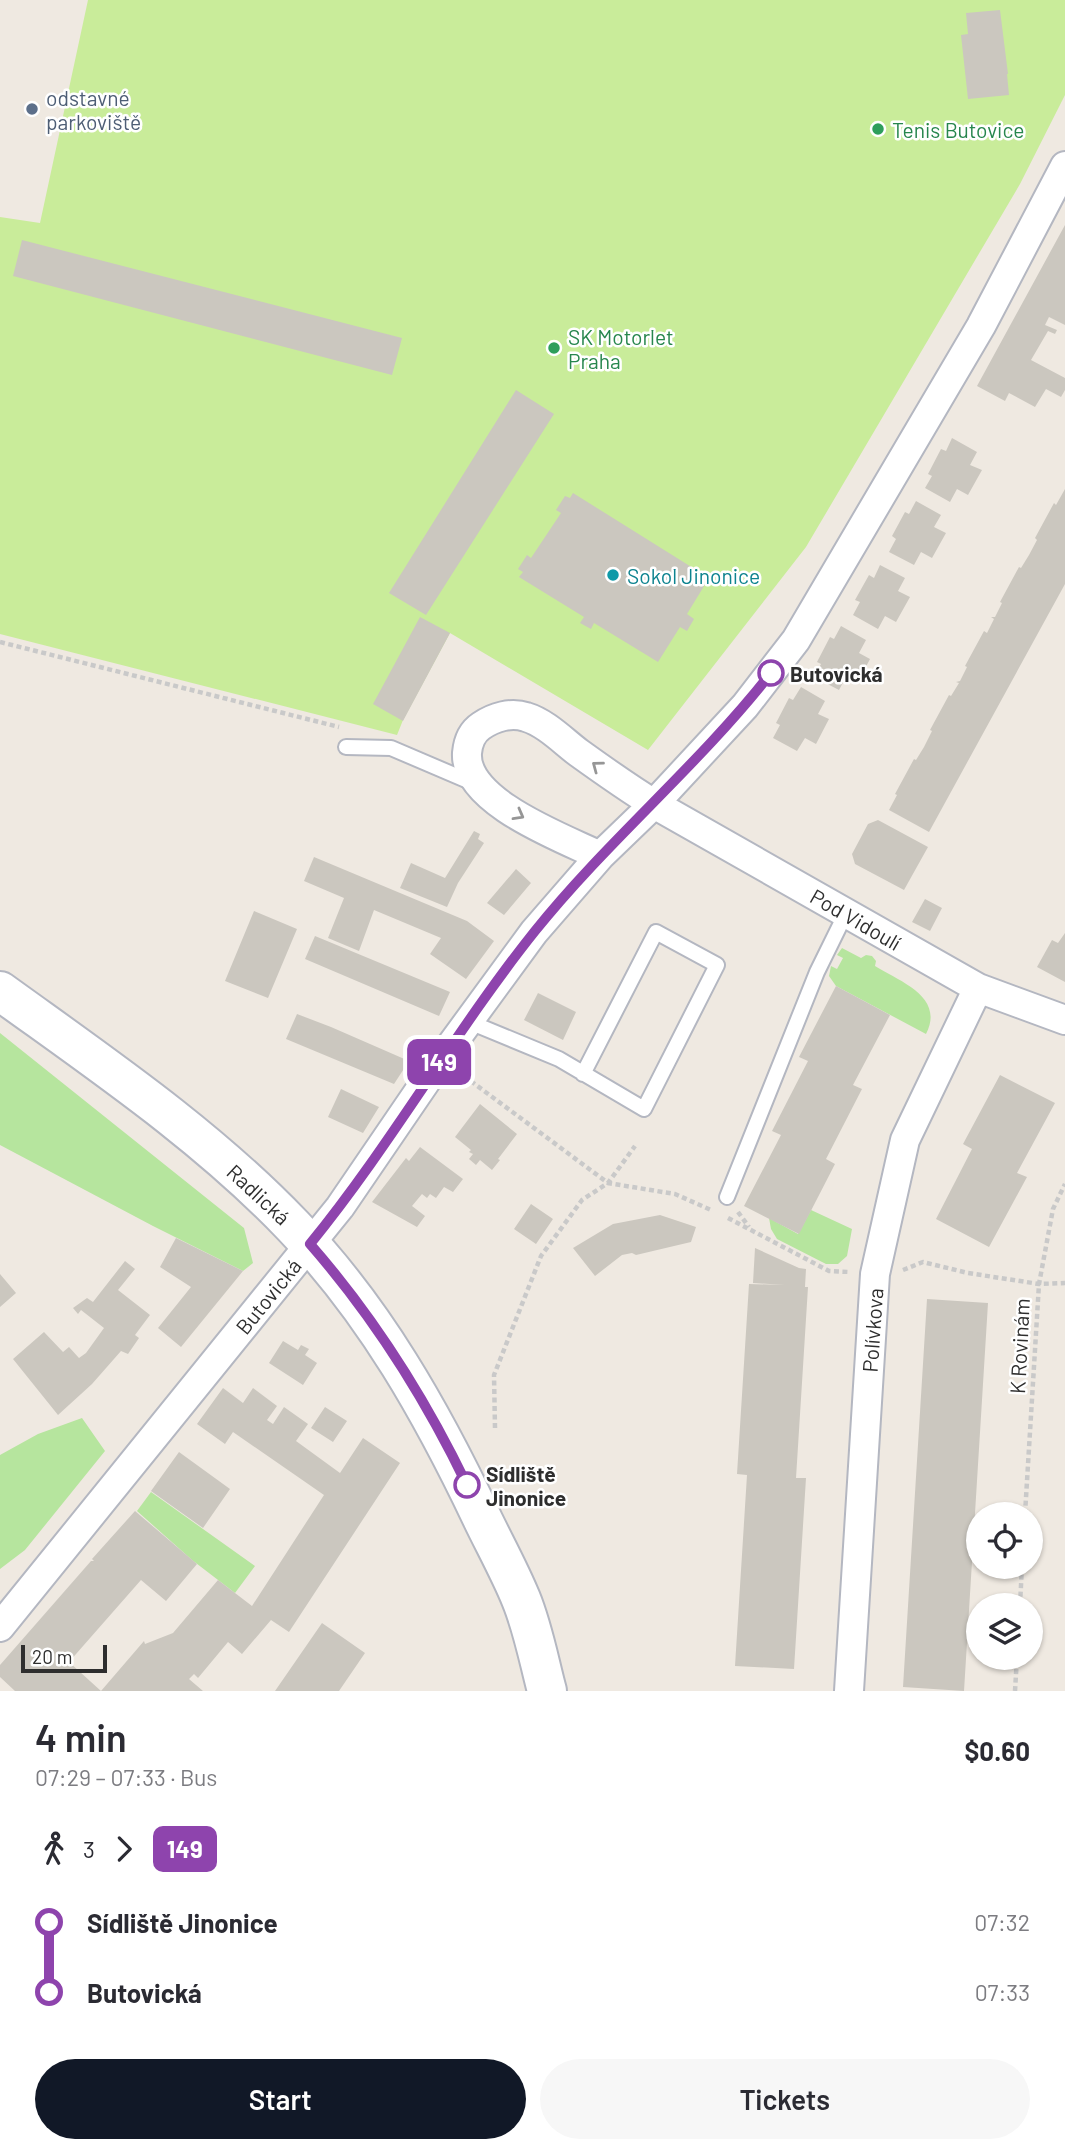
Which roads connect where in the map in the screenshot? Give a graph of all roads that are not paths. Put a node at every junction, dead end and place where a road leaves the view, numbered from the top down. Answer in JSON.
{"nodes":[{"id":1,"x":1065,"y":166,"type":"edge"},
{"id":2,"x":346,"y":747,"type":"dead end"},
{"id":3,"x":478,"y":785,"type":"junction"},
{"id":4,"x":654,"y":804,"type":"junction"},
{"id":5,"x":600,"y":856,"type":"junction"},
{"id":6,"x":846,"y":913,"type":"junction"},
{"id":7,"x":978,"y":988,"type":"junction"},
{"id":8,"x":0,"y":991,"type":"edge"},
{"id":9,"x":1065,"y":1020,"type":"edge"},
{"id":10,"x":467,"y":1021,"type":"junction"},
{"id":11,"x":583,"y":1074,"type":"junction"},
{"id":12,"x":727,"y":1197,"type":"dead end"},
{"id":13,"x":310,"y":1244,"type":"junction"},
{"id":14,"x":0,"y":1627,"type":"edge"},
{"id":15,"x":547,"y":1691,"type":"edge"},
{"id":16,"x":849,"y":1691,"type":"edge"}],
"edges":[{"from":1,"to":4,"type":"street","name":"Butovická"},
{"from":2,"to":3,"type":"lane"},
{"from":4,"to":3,"type":"street","one_way":true},
{"from":3,"to":5,"type":"street","one_way":true},
{"from":4,"to":5,"type":"street","name":"Butovická"},
{"from":4,"to":6,"type":"street","name":"Pod Vidoulí"},
{"from":5,"to":10,"type":"street","name":"Butovická"},
{"from":6,"to":7,"type":"street","name":"Pod Vidoulí"},
{"from":6,"to":12,"type":"lane"},
{"from":7,"to":9,"type":"street","name":"Pod Vidoulí"},
{"from":7,"to":16,"type":"street","name":"Polívkova"},
{"from":8,"to":13,"type":"main road","name":"Radlická"},
{"from":10,"to":11,"type":"lane"},
{"from":10,"to":13,"type":"street","name":"Butovická"},
{"from":11,"to":11,"type":"lane"},
{"from":13,"to":14,"type":"street","name":"Butovická"},
{"from":13,"to":15,"type":"main road","name":"Radlická"}]}
